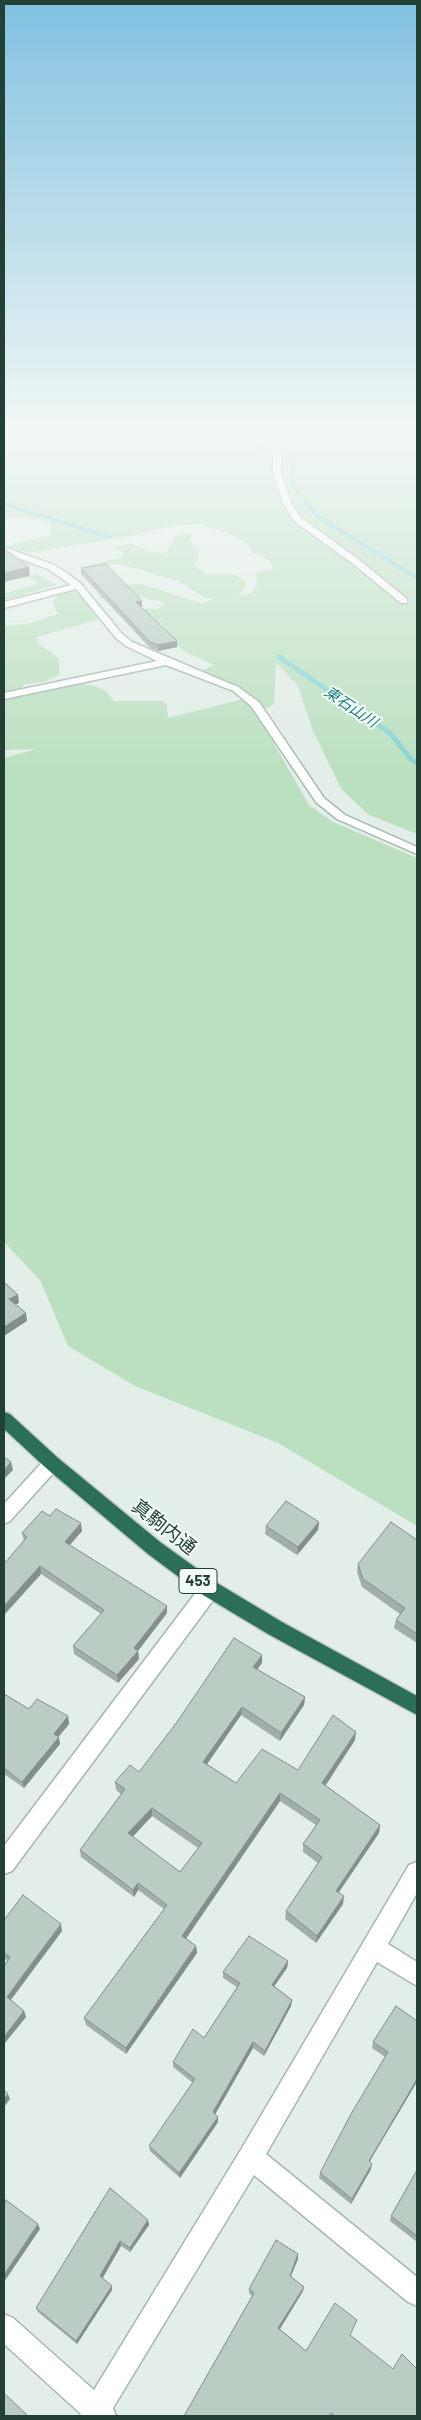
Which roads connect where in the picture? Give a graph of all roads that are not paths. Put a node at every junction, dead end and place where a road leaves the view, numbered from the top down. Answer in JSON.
{"nodes":[{"id":1,"x":334,"y":546,"type":"edge"},
{"id":2,"x":4,"y":550,"type":"edge"},
{"id":3,"x":78,"y":586,"type":"junction"},
{"id":4,"x":404,"y":601,"type":"dead end"},
{"id":5,"x":4,"y":606,"type":"edge"},
{"id":6,"x":167,"y":662,"type":"junction"},
{"id":7,"x":4,"y":696,"type":"edge"},
{"id":8,"x":417,"y":851,"type":"edge"},
{"id":9,"x":4,"y":1419,"type":"edge"},
{"id":10,"x":52,"y":1463,"type":"junction"},
{"id":11,"x":4,"y":1516,"type":"edge"},
{"id":12,"x":210,"y":1589,"type":"junction"},
{"id":13,"x":417,"y":1706,"type":"edge"},
{"id":14,"x":4,"y":1863,"type":"edge"},
{"id":15,"x":417,"y":1873,"type":"edge"},
{"id":16,"x":373,"y":1947,"type":"junction"},
{"id":17,"x":417,"y":1975,"type":"edge"},
{"id":18,"x":250,"y":2157,"type":"junction"},
{"id":19,"x":417,"y":2293,"type":"edge"},
{"id":20,"x":4,"y":2327,"type":"edge"},
{"id":21,"x":98,"y":2414,"type":"edge"}],
"edges":[{"from":1,"to":4,"type":"street"},
{"from":2,"to":3,"type":"street"},
{"from":3,"to":5,"type":"street"},
{"from":3,"to":6,"type":"street"},
{"from":6,"to":7,"type":"street"},
{"from":6,"to":8,"type":"street"},
{"from":9,"to":10,"type":"highway","name":"真駒内通","number":"453"},
{"from":10,"to":11,"type":"street"},
{"from":10,"to":12,"type":"highway","name":"真駒内通","number":"453"},
{"from":12,"to":13,"type":"highway","name":"真駒内通","number":"453"},
{"from":12,"to":14,"type":"street"},
{"from":15,"to":16,"type":"street"},
{"from":16,"to":17,"type":"street"},
{"from":16,"to":18,"type":"street"},
{"from":18,"to":19,"type":"street"},
{"from":18,"to":21,"type":"street"},
{"from":20,"to":21,"type":"street"}]}
